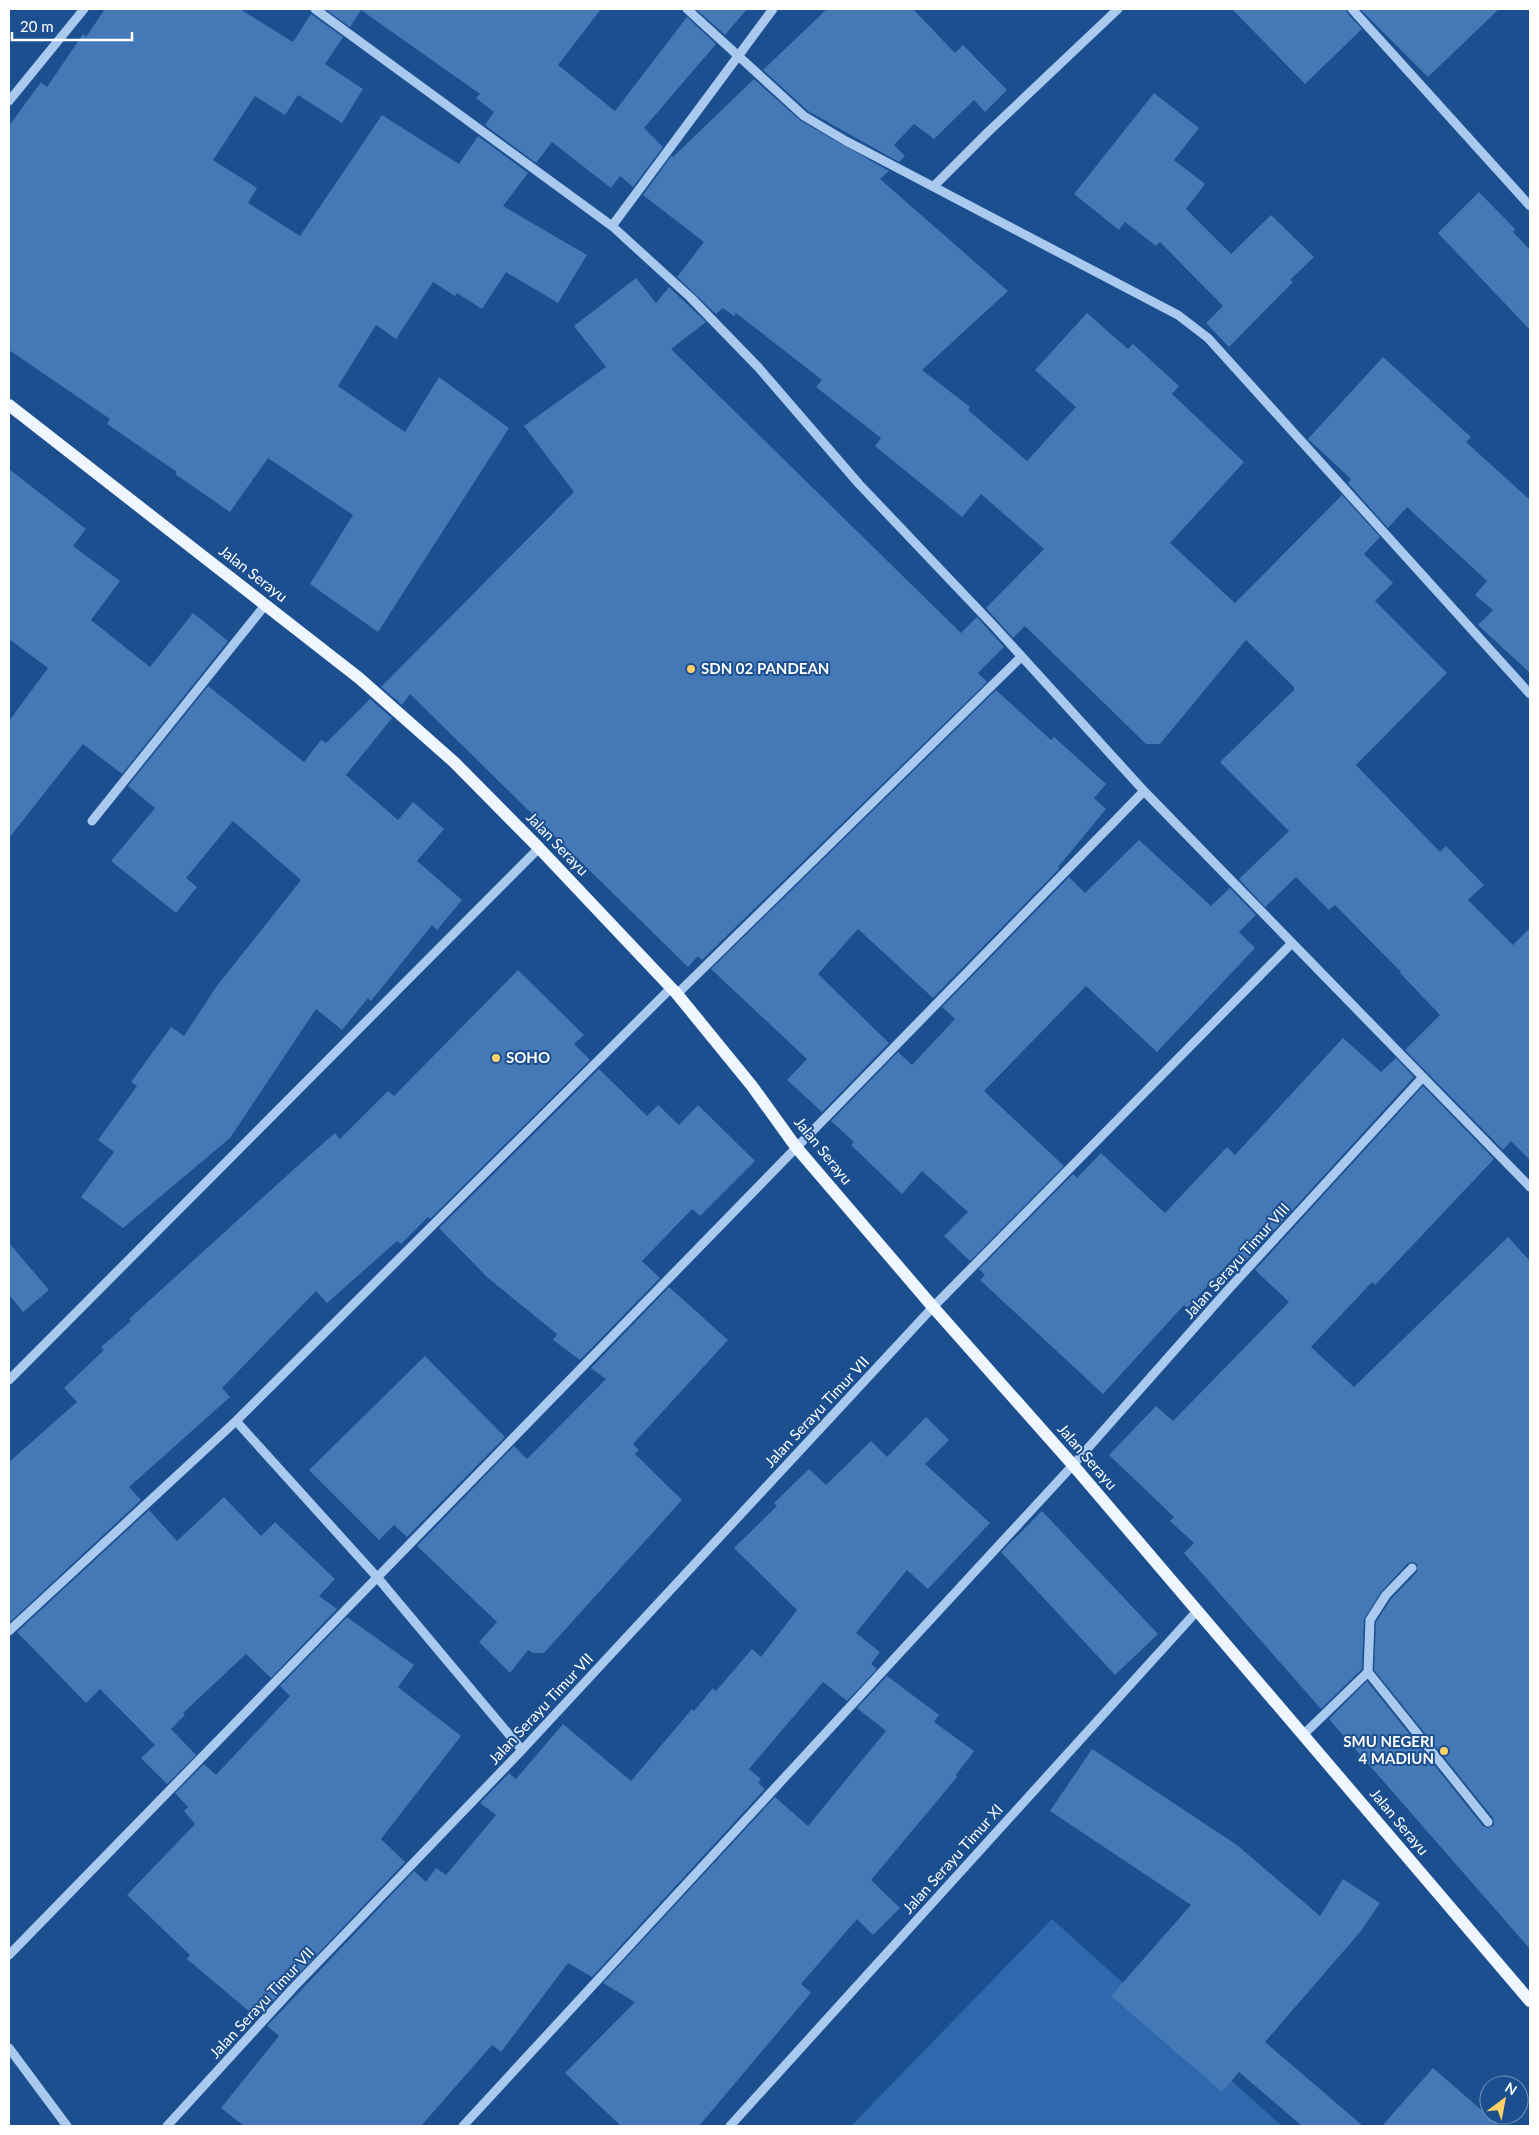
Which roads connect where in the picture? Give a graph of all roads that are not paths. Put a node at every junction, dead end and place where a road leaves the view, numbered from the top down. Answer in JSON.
{"nodes":[{"id":1,"x":84,"y":9,"type":"edge"},
{"id":2,"x":315,"y":9,"type":"edge"},
{"id":3,"x":687,"y":9,"type":"edge"},
{"id":4,"x":773,"y":9,"type":"edge"},
{"id":5,"x":1118,"y":9,"type":"edge"},
{"id":6,"x":1352,"y":9,"type":"edge"},
{"id":7,"x":740,"y":56,"type":"junction"},
{"id":8,"x":9,"y":101,"type":"edge"},
{"id":9,"x":934,"y":186,"type":"junction"},
{"id":10,"x":1530,"y":206,"type":"edge"},
{"id":11,"x":612,"y":226,"type":"junction"},
{"id":12,"x":9,"y":405,"type":"edge"},
{"id":13,"x":266,"y":604,"type":"junction"},
{"id":14,"x":1022,"y":657,"type":"junction"},
{"id":15,"x":1530,"y":694,"type":"edge"},
{"id":16,"x":1144,"y":791,"type":"junction"},
{"id":17,"x":92,"y":821,"type":"dead end"},
{"id":18,"x":539,"y":848,"type":"junction"},
{"id":19,"x":1292,"y":943,"type":"junction"},
{"id":20,"x":674,"y":991,"type":"junction"},
{"id":21,"x":1422,"y":1078,"type":"junction"},
{"id":22,"x":796,"y":1146,"type":"junction"},
{"id":23,"x":1530,"y":1187,"type":"edge"},
{"id":24,"x":932,"y":1307,"type":"junction"},
{"id":25,"x":9,"y":1380,"type":"edge"},
{"id":26,"x":236,"y":1421,"type":"junction"},
{"id":27,"x":1073,"y":1465,"type":"junction"},
{"id":28,"x":1412,"y":1568,"type":"dead end"},
{"id":29,"x":377,"y":1577,"type":"junction"},
{"id":30,"x":1197,"y":1610,"type":"junction"},
{"id":31,"x":9,"y":1630,"type":"edge"},
{"id":32,"x":1368,"y":1672,"type":"junction"},
{"id":33,"x":1303,"y":1735,"type":"junction"},
{"id":34,"x":522,"y":1750,"type":"junction"},
{"id":35,"x":1488,"y":1822,"type":"dead end"},
{"id":36,"x":9,"y":1955,"type":"edge"},
{"id":37,"x":1530,"y":2001,"type":"edge"},
{"id":38,"x":9,"y":2048,"type":"edge"},
{"id":39,"x":67,"y":2126,"type":"edge"},
{"id":40,"x":167,"y":2126,"type":"edge"},
{"id":41,"x":463,"y":2126,"type":"edge"},
{"id":42,"x":730,"y":2126,"type":"edge"}],
"edges":[{"from":1,"to":8,"type":"street"},
{"from":2,"to":11,"type":"street"},
{"from":3,"to":7,"type":"street"},
{"from":4,"to":7,"type":"street"},
{"from":5,"to":9,"type":"street"},
{"from":6,"to":10,"type":"street"},
{"from":7,"to":9,"type":"street"},
{"from":7,"to":11,"type":"street"},
{"from":9,"to":15,"type":"street"},
{"from":11,"to":14,"type":"street"},
{"from":12,"to":13,"type":"main road","name":"Jalan Serayu"},
{"from":13,"to":17,"type":"street"},
{"from":13,"to":18,"type":"main road","name":"Jalan Serayu"},
{"from":14,"to":16,"type":"street"},
{"from":14,"to":20,"type":"street"},
{"from":16,"to":19,"type":"street"},
{"from":16,"to":22,"type":"street"},
{"from":18,"to":20,"type":"main road","name":"Jalan Serayu"},
{"from":18,"to":25,"type":"street"},
{"from":19,"to":21,"type":"street"},
{"from":19,"to":24,"type":"street","name":"Jalan Serayu Timur VII"},
{"from":20,"to":22,"type":"main road","name":"Jalan Serayu"},
{"from":20,"to":26,"type":"street"},
{"from":21,"to":23,"type":"street"},
{"from":21,"to":27,"type":"street","name":"Jalan Serayu Timur VIII"},
{"from":22,"to":24,"type":"main road","name":"Jalan Serayu"},
{"from":22,"to":29,"type":"street"},
{"from":24,"to":27,"type":"main road","name":"Jalan Serayu"},
{"from":24,"to":34,"type":"street","name":"Jalan Serayu Timur VII"},
{"from":26,"to":29,"type":"street"},
{"from":26,"to":31,"type":"street"},
{"from":27,"to":30,"type":"main road","name":"Jalan Serayu"},
{"from":27,"to":41,"type":"street","name":"Jalan Serayu Timur VIII"},
{"from":28,"to":32,"type":"street"},
{"from":29,"to":34,"type":"street"},
{"from":29,"to":36,"type":"street"},
{"from":30,"to":33,"type":"main road","name":"Jalan Serayu"},
{"from":30,"to":42,"type":"street","name":"Jalan Serayu Timur XI"},
{"from":32,"to":33,"type":"street"},
{"from":32,"to":35,"type":"street"},
{"from":33,"to":37,"type":"main road","name":"Jalan Serayu"},
{"from":34,"to":40,"type":"street","name":"Jalan Serayu Timur VII"},
{"from":38,"to":39,"type":"street"}]}
